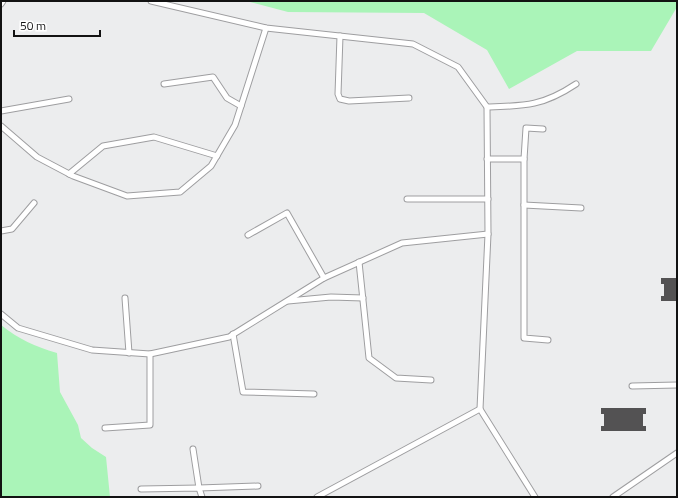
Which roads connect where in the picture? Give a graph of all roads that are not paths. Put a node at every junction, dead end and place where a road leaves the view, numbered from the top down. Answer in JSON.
{"nodes":[{"id":1,"x":3,"y":1,"type":"edge"},
{"id":2,"x":151,"y":1,"type":"edge"},
{"id":3,"x":1,"y":4,"type":"edge"},
{"id":4,"x":266,"y":28,"type":"junction"},
{"id":5,"x":340,"y":36,"type":"junction"},
{"id":6,"x":164,"y":84,"type":"dead end"},
{"id":7,"x":576,"y":84,"type":"dead end"},
{"id":8,"x":409,"y":98,"type":"dead end"},
{"id":9,"x":68,"y":99,"type":"dead end"},
{"id":10,"x":241,"y":106,"type":"junction"},
{"id":11,"x":487,"y":107,"type":"junction"},
{"id":12,"x":1,"y":111,"type":"edge"},
{"id":13,"x":1,"y":126,"type":"edge"},
{"id":14,"x":542,"y":129,"type":"dead end"},
{"id":15,"x":217,"y":156,"type":"junction"},
{"id":16,"x":487,"y":159,"type":"junction"},
{"id":17,"x":524,"y":159,"type":"junction"},
{"id":18,"x":69,"y":174,"type":"junction"},
{"id":19,"x":488,"y":199,"type":"junction"},
{"id":20,"x":407,"y":200,"type":"dead end"},
{"id":21,"x":34,"y":202,"type":"dead end"},
{"id":22,"x":524,"y":205,"type":"junction"},
{"id":23,"x":581,"y":208,"type":"dead end"},
{"id":24,"x":1,"y":231,"type":"edge"},
{"id":25,"x":488,"y":234,"type":"junction"},
{"id":26,"x":248,"y":235,"type":"dead end"},
{"id":27,"x":359,"y":262,"type":"junction"},
{"id":28,"x":324,"y":278,"type":"junction"},
{"id":29,"x":125,"y":298,"type":"dead end"},
{"id":30,"x":363,"y":298,"type":"junction"},
{"id":31,"x":287,"y":301,"type":"junction"},
{"id":32,"x":1,"y":314,"type":"edge"},
{"id":33,"x":233,"y":334,"type":"junction"},
{"id":34,"x":548,"y":340,"type":"dead end"},
{"id":35,"x":129,"y":353,"type":"junction"},
{"id":36,"x":150,"y":354,"type":"junction"},
{"id":37,"x":431,"y":380,"type":"dead end"},
{"id":38,"x":677,"y":385,"type":"edge"},
{"id":39,"x":632,"y":386,"type":"dead end"},
{"id":40,"x":314,"y":394,"type":"dead end"},
{"id":41,"x":480,"y":409,"type":"junction"},
{"id":42,"x":105,"y":428,"type":"dead end"},
{"id":43,"x":193,"y":449,"type":"dead end"},
{"id":44,"x":677,"y":453,"type":"edge"},
{"id":45,"x":258,"y":486,"type":"dead end"},
{"id":46,"x":199,"y":488,"type":"junction"},
{"id":47,"x":141,"y":489,"type":"dead end"},
{"id":48,"x":326,"y":495,"type":"edge"},
{"id":49,"x":202,"y":497,"type":"edge"},
{"id":50,"x":317,"y":497,"type":"edge"},
{"id":51,"x":535,"y":497,"type":"edge"},
{"id":52,"x":613,"y":497,"type":"edge"}],
"edges":[{"from":1,"to":3,"type":"lane"},
{"from":2,"to":4,"type":"lane"},
{"from":4,"to":5,"type":"lane"},
{"from":4,"to":10,"type":"lane"},
{"from":5,"to":8,"type":"lane"},
{"from":5,"to":11,"type":"lane"},
{"from":6,"to":10,"type":"lane"},
{"from":7,"to":11,"type":"lane"},
{"from":9,"to":12,"type":"lane"},
{"from":10,"to":15,"type":"lane"},
{"from":11,"to":16,"type":"lane"},
{"from":13,"to":18,"type":"lane"},
{"from":14,"to":17,"type":"lane"},
{"from":15,"to":18,"type":"lane"},
{"from":15,"to":18,"type":"lane"},
{"from":16,"to":17,"type":"lane"},
{"from":16,"to":19,"type":"lane"},
{"from":17,"to":22,"type":"lane"},
{"from":19,"to":20,"type":"lane"},
{"from":19,"to":25,"type":"lane"},
{"from":21,"to":24,"type":"lane"},
{"from":22,"to":23,"type":"lane"},
{"from":22,"to":34,"type":"lane"},
{"from":25,"to":27,"type":"lane"},
{"from":25,"to":41,"type":"lane"},
{"from":26,"to":28,"type":"lane"},
{"from":27,"to":28,"type":"lane"},
{"from":27,"to":30,"type":"lane"},
{"from":28,"to":31,"type":"lane"},
{"from":29,"to":35,"type":"lane"},
{"from":30,"to":31,"type":"lane"},
{"from":30,"to":37,"type":"lane"},
{"from":31,"to":33,"type":"lane"},
{"from":32,"to":35,"type":"lane"},
{"from":33,"to":36,"type":"lane"},
{"from":33,"to":40,"type":"lane"},
{"from":35,"to":36,"type":"lane"},
{"from":36,"to":42,"type":"lane"},
{"from":38,"to":39,"type":"lane"},
{"from":41,"to":48,"type":"lane"},
{"from":41,"to":51,"type":"lane"},
{"from":43,"to":46,"type":"lane"},
{"from":44,"to":52,"type":"lane"},
{"from":45,"to":46,"type":"lane"},
{"from":46,"to":47,"type":"lane"},
{"from":46,"to":49,"type":"lane"},
{"from":48,"to":50,"type":"lane"}]}
